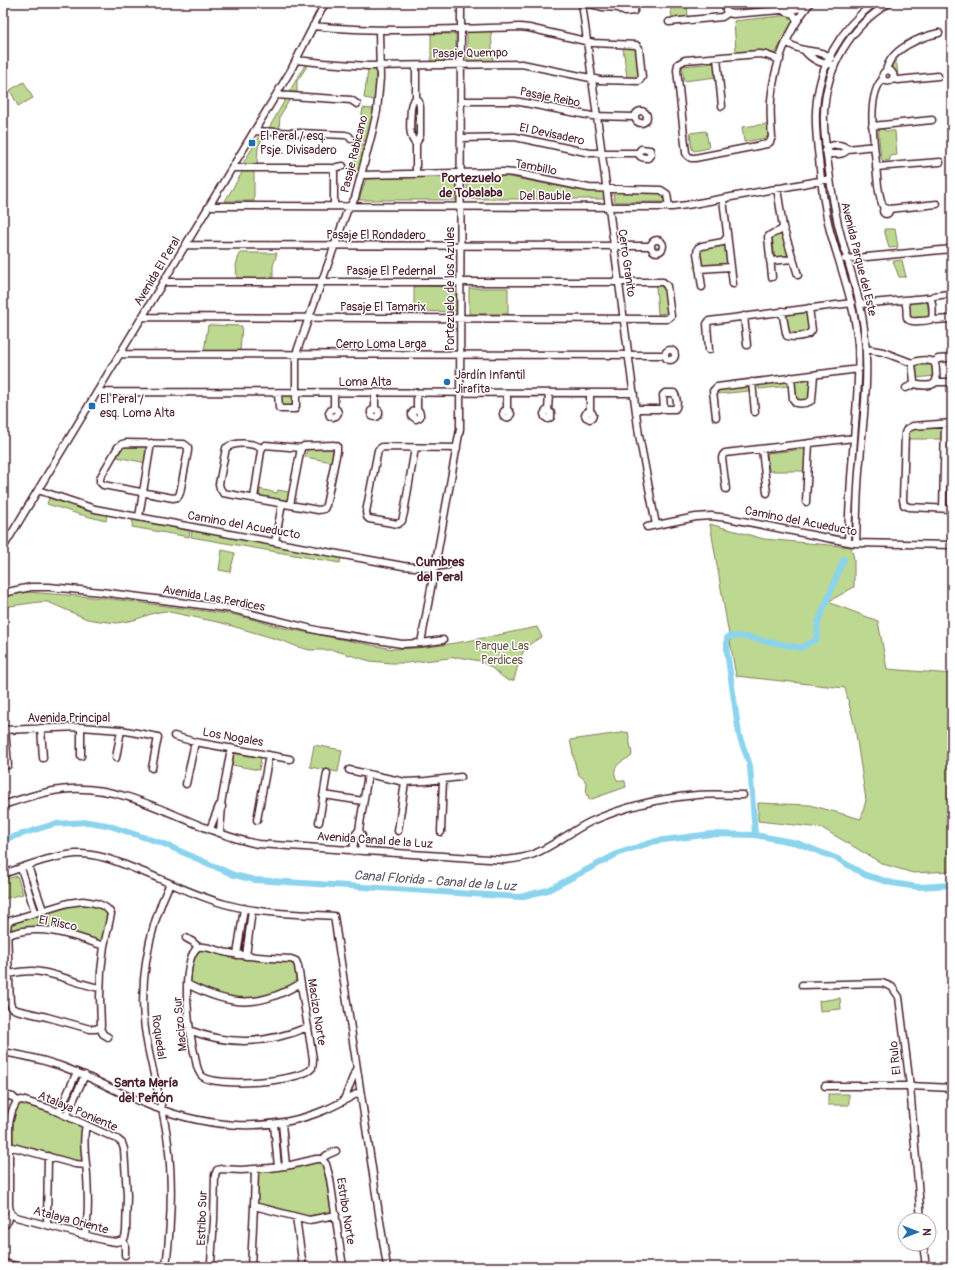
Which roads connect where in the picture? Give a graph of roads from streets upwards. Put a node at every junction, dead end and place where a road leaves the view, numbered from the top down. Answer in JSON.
{"nodes":[{"id":1,"x":325,"y":3,"type":"edge"},
{"id":2,"x":461,"y":3,"type":"edge"},
{"id":3,"x":582,"y":3,"type":"edge"},
{"id":4,"x":585,"y":3,"type":"edge"},
{"id":5,"x":726,"y":3,"type":"edge"},
{"id":6,"x":874,"y":3,"type":"edge"},
{"id":7,"x":889,"y":3,"type":"edge"},
{"id":8,"x":623,"y":5,"type":"edge"},
{"id":9,"x":808,"y":6,"type":"edge"},
{"id":10,"x":784,"y":11,"type":"junction"},
{"id":11,"x":728,"y":13,"type":"junction"},
{"id":12,"x":797,"y":20,"type":"junction"},
{"id":13,"x":669,"y":22,"type":"dead end"},
{"id":14,"x":313,"y":26,"type":"junction"},
{"id":15,"x":461,"y":29,"type":"junction"},
{"id":16,"x":379,"y":31,"type":"junction"},
{"id":17,"x":940,"y":33,"type":"dead end"},
{"id":18,"x":587,"y":40,"type":"junction"},
{"id":19,"x":786,"y":42,"type":"junction"},
{"id":20,"x":804,"y":50,"type":"junction"},
{"id":21,"x":829,"y":56,"type":"junction"},
{"id":22,"x":717,"y":58,"type":"junction"},
{"id":23,"x":296,"y":60,"type":"junction"},
{"id":24,"x":780,"y":60,"type":"junction"},
{"id":25,"x":826,"y":64,"type":"junction"},
{"id":26,"x":835,"y":64,"type":"junction"},
{"id":27,"x":461,"y":65,"type":"junction"},
{"id":28,"x":380,"y":66,"type":"junction"},
{"id":29,"x":416,"y":66,"type":"junction"},
{"id":30,"x":886,"y":71,"type":"junction"},
{"id":31,"x":938,"y":76,"type":"dead end"},
{"id":32,"x":592,"y":78,"type":"junction"},
{"id":33,"x":883,"y":79,"type":"junction"},
{"id":34,"x":892,"y":79,"type":"junction"},
{"id":35,"x":276,"y":95,"type":"junction"},
{"id":36,"x":416,"y":98,"type":"junction"},
{"id":37,"x":461,"y":101,"type":"junction"},
{"id":38,"x":357,"y":104,"type":"dead end"},
{"id":39,"x":722,"y":106,"type":"dead end"},
{"id":40,"x":597,"y":116,"type":"junction"},
{"id":41,"x":634,"y":117,"type":"dead end"},
{"id":42,"x":932,"y":120,"type":"dead end"},
{"id":43,"x":872,"y":126,"type":"junction"},
{"id":44,"x":254,"y":131,"type":"junction"},
{"id":45,"x":461,"y":138,"type":"junction"},
{"id":46,"x":351,"y":139,"type":"dead end"},
{"id":47,"x":416,"y":144,"type":"junction"},
{"id":48,"x":874,"y":146,"type":"junction"},
{"id":49,"x":818,"y":150,"type":"junction"},
{"id":50,"x":826,"y":150,"type":"junction"},
{"id":51,"x":602,"y":153,"type":"junction"},
{"id":52,"x":638,"y":153,"type":"dead end"},
{"id":53,"x":688,"y":156,"type":"junction"},
{"id":54,"x":684,"y":162,"type":"dead end"},
{"id":55,"x":940,"y":162,"type":"dead end"},
{"id":56,"x":343,"y":166,"type":"dead end"},
{"id":57,"x":876,"y":167,"type":"junction"},
{"id":58,"x":232,"y":168,"type":"junction"},
{"id":59,"x":333,"y":169,"type":"junction"},
{"id":60,"x":461,"y":173,"type":"junction"},
{"id":61,"x":416,"y":174,"type":"junction"},
{"id":62,"x":362,"y":175,"type":"junction"},
{"id":63,"x":830,"y":179,"type":"junction"},
{"id":64,"x":821,"y":180,"type":"junction"},
{"id":65,"x":777,"y":188,"type":"junction"},
{"id":66,"x":606,"y":189,"type":"junction"},
{"id":67,"x":722,"y":199,"type":"junction"},
{"id":68,"x":937,"y":204,"type":"dead end"},
{"id":69,"x":209,"y":206,"type":"junction"},
{"id":70,"x":334,"y":206,"type":"junction"},
{"id":71,"x":350,"y":206,"type":"junction"},
{"id":72,"x":461,"y":206,"type":"junction"},
{"id":73,"x":609,"y":207,"type":"junction"},
{"id":74,"x":669,"y":207,"type":"junction"},
{"id":75,"x":783,"y":227,"type":"junction"},
{"id":76,"x":727,"y":237,"type":"junction"},
{"id":77,"x":186,"y":245,"type":"junction"},
{"id":78,"x":335,"y":246,"type":"junction"},
{"id":79,"x":461,"y":246,"type":"junction"},
{"id":80,"x":614,"y":246,"type":"junction"},
{"id":81,"x":651,"y":246,"type":"dead end"},
{"id":82,"x":952,"y":249,"type":"edge"},
{"id":83,"x":793,"y":259,"type":"junction"},
{"id":84,"x":848,"y":259,"type":"junction"},
{"id":85,"x":839,"y":260,"type":"junction"},
{"id":86,"x":770,"y":261,"type":"junction"},
{"id":87,"x":731,"y":267,"type":"junction"},
{"id":88,"x":699,"y":269,"type":"junction"},
{"id":89,"x":798,"y":275,"type":"dead end"},
{"id":90,"x":772,"y":277,"type":"dead end"},
{"id":91,"x":163,"y":282,"type":"junction"},
{"id":92,"x":322,"y":282,"type":"junction"},
{"id":93,"x":461,"y":282,"type":"junction"},
{"id":94,"x":619,"y":282,"type":"junction"},
{"id":95,"x":733,"y":284,"type":"dead end"},
{"id":96,"x":702,"y":287,"type":"dead end"},
{"id":97,"x":948,"y":294,"type":"dead end"},
{"id":98,"x":930,"y":298,"type":"junction"},
{"id":99,"x":669,"y":299,"type":"joint"},
{"id":100,"x":904,"y":300,"type":"junction"},
{"id":101,"x":852,"y":303,"type":"junction"},
{"id":102,"x":860,"y":304,"type":"junction"},
{"id":103,"x":809,"y":308,"type":"junction"},
{"id":104,"x":782,"y":311,"type":"junction"},
{"id":105,"x":744,"y":316,"type":"junction"},
{"id":106,"x":142,"y":317,"type":"junction"},
{"id":107,"x":309,"y":318,"type":"junction"},
{"id":108,"x":460,"y":318,"type":"junction"},
{"id":109,"x":624,"y":318,"type":"junction"},
{"id":110,"x":932,"y":319,"type":"junction"},
{"id":111,"x":950,"y":319,"type":"dead end"},
{"id":112,"x":747,"y":345,"type":"dead end"},
{"id":113,"x":866,"y":349,"type":"junction"},
{"id":114,"x":709,"y":350,"type":"dead end"},
{"id":115,"x":120,"y":354,"type":"junction"},
{"id":116,"x":297,"y":355,"type":"junction"},
{"id":117,"x":460,"y":355,"type":"junction"},
{"id":118,"x":665,"y":355,"type":"dead end"},
{"id":119,"x":629,"y":356,"type":"junction"},
{"id":120,"x":949,"y":358,"type":"dead end"},
{"id":121,"x":934,"y":362,"type":"junction"},
{"id":122,"x":912,"y":363,"type":"junction"},
{"id":123,"x":859,"y":369,"type":"junction"},
{"id":124,"x":814,"y":375,"type":"junction"},
{"id":125,"x":791,"y":378,"type":"junction"},
{"id":126,"x":752,"y":382,"type":"junction"},
{"id":127,"x":936,"y":382,"type":"junction"},
{"id":128,"x":952,"y":382,"type":"edge"},
{"id":129,"x":915,"y":384,"type":"junction"},
{"id":130,"x":906,"y":388,"type":"dead end"},
{"id":131,"x":97,"y":392,"type":"junction"},
{"id":132,"x":278,"y":392,"type":"junction"},
{"id":133,"x":296,"y":392,"type":"junction"},
{"id":134,"x":334,"y":393,"type":"junction"},
{"id":135,"x":375,"y":393,"type":"junction"},
{"id":136,"x":417,"y":393,"type":"junction"},
{"id":137,"x":460,"y":393,"type":"junction"},
{"id":138,"x":507,"y":393,"type":"junction"},
{"id":139,"x":548,"y":393,"type":"junction"},
{"id":140,"x":590,"y":393,"type":"junction"},
{"id":141,"x":634,"y":393,"type":"junction"},
{"id":142,"x":334,"y":408,"type":"dead end"},
{"id":143,"x":636,"y":409,"type":"junction"},
{"id":144,"x":664,"y":409,"type":"dead end"},
{"id":145,"x":417,"y":410,"type":"dead end"},
{"id":146,"x":507,"y":410,"type":"dead end"},
{"id":147,"x":548,"y":411,"type":"dead end"},
{"id":148,"x":590,"y":411,"type":"dead end"},
{"id":149,"x":755,"y":412,"type":"dead end"},
{"id":150,"x":375,"y":417,"type":"dead end"},
{"id":151,"x":716,"y":417,"type":"dead end"},
{"id":152,"x":949,"y":423,"type":"edge"},
{"id":153,"x":854,"y":438,"type":"junction"},
{"id":154,"x":152,"y":443,"type":"junction"},
{"id":155,"x":809,"y":443,"type":"junction"},
{"id":156,"x":262,"y":448,"type":"junction"},
{"id":157,"x":301,"y":448,"type":"junction"},
{"id":158,"x":415,"y":448,"type":"junction"},
{"id":159,"x":457,"y":448,"type":"junction"},
{"id":160,"x":762,"y":449,"type":"junction"},
{"id":161,"x":726,"y":489,"type":"dead end"},
{"id":162,"x":38,"y":490,"type":"junction"},
{"id":163,"x":143,"y":493,"type":"junction"},
{"id":164,"x":766,"y":493,"type":"dead end"},
{"id":165,"x":254,"y":498,"type":"junction"},
{"id":166,"x":806,"y":502,"type":"dead end"},
{"id":167,"x":282,"y":504,"type":"junction"},
{"id":168,"x":290,"y":505,"type":"junction"},
{"id":169,"x":943,"y":508,"type":"junction"},
{"id":170,"x":952,"y":508,"type":"edge"},
{"id":171,"x":139,"y":517,"type":"junction"},
{"id":172,"x":656,"y":525,"type":"junction"},
{"id":173,"x":647,"y":527,"type":"dead end"},
{"id":174,"x":275,"y":542,"type":"junction"},
{"id":175,"x":848,"y":542,"type":"junction"},
{"id":176,"x":856,"y":543,"type":"junction"},
{"id":177,"x":952,"y":545,"type":"edge"},
{"id":178,"x":3,"y":548,"type":"edge"},
{"id":179,"x":448,"y":565,"type":"dead end"},
{"id":180,"x":435,"y":567,"type":"junction"},
{"id":181,"x":3,"y":593,"type":"edge"},
{"id":182,"x":443,"y":640,"type":"dead end"},
{"id":183,"x":421,"y":643,"type":"junction"},
{"id":184,"x":81,"y":727,"type":"junction"},
{"id":185,"x":41,"y":728,"type":"junction"},
{"id":186,"x":4,"y":730,"type":"edge"},
{"id":187,"x":121,"y":730,"type":"junction"},
{"id":188,"x":174,"y":736,"type":"dead end"},
{"id":189,"x":195,"y":742,"type":"junction"},
{"id":190,"x":231,"y":748,"type":"junction"},
{"id":191,"x":269,"y":755,"type":"junction"},
{"id":192,"x":81,"y":756,"type":"dead end"},
{"id":193,"x":43,"y":758,"type":"dead end"},
{"id":194,"x":116,"y":758,"type":"dead end"},
{"id":195,"x":290,"y":759,"type":"dead end"},
{"id":196,"x":8,"y":765,"type":"dead end"},
{"id":197,"x":152,"y":768,"type":"dead end"},
{"id":198,"x":349,"y":770,"type":"dead end"},
{"id":199,"x":327,"y":773,"type":"dead end"},
{"id":200,"x":368,"y":774,"type":"junction"},
{"id":201,"x":461,"y":776,"type":"dead end"},
{"id":202,"x":443,"y":779,"type":"junction"},
{"id":203,"x":405,"y":782,"type":"junction"},
{"id":204,"x":186,"y":784,"type":"dead end"},
{"id":205,"x":324,"y":795,"type":"junction"},
{"id":206,"x":743,"y":795,"type":"dead end"},
{"id":207,"x":363,"y":801,"type":"junction"},
{"id":208,"x":221,"y":804,"type":"junction"},
{"id":209,"x":3,"y":805,"type":"edge"},
{"id":210,"x":257,"y":820,"type":"dead end"},
{"id":211,"x":319,"y":822,"type":"dead end"},
{"id":212,"x":210,"y":829,"type":"junction"},
{"id":213,"x":359,"y":830,"type":"junction"},
{"id":214,"x":398,"y":831,"type":"dead end"},
{"id":215,"x":220,"y":832,"type":"junction"},
{"id":216,"x":441,"y":832,"type":"dead end"},
{"id":217,"x":353,"y":851,"type":"junction"},
{"id":218,"x":362,"y":851,"type":"junction"},
{"id":219,"x":28,"y":866,"type":"junction"},
{"id":220,"x":21,"y":868,"type":"junction"},
{"id":221,"x":3,"y":874,"type":"edge"},
{"id":222,"x":170,"y":883,"type":"junction"},
{"id":223,"x":244,"y":908,"type":"junction"},
{"id":224,"x":43,"y":910,"type":"junction"},
{"id":225,"x":252,"y":910,"type":"junction"},
{"id":226,"x":35,"y":912,"type":"junction"},
{"id":227,"x":8,"y":935,"type":"junction"},
{"id":228,"x":186,"y":938,"type":"dead end"},
{"id":229,"x":104,"y":946,"type":"junction"},
{"id":230,"x":198,"y":947,"type":"junction"},
{"id":231,"x":237,"y":954,"type":"junction"},
{"id":232,"x":246,"y":956,"type":"junction"},
{"id":233,"x":9,"y":974,"type":"junction"},
{"id":234,"x":301,"y":983,"type":"junction"},
{"id":235,"x":187,"y":984,"type":"junction"},
{"id":236,"x":802,"y":985,"type":"dead end"},
{"id":237,"x":100,"y":988,"type":"junction"},
{"id":238,"x":308,"y":1027,"type":"junction"},
{"id":239,"x":100,"y":1028,"type":"junction"},
{"id":240,"x":189,"y":1030,"type":"junction"},
{"id":241,"x":108,"y":1037,"type":"dead end"},
{"id":242,"x":3,"y":1052,"type":"edge"},
{"id":243,"x":357,"y":1066,"type":"junction"},
{"id":244,"x":77,"y":1072,"type":"junction"},
{"id":245,"x":85,"y":1075,"type":"junction"},
{"id":246,"x":202,"y":1076,"type":"joint"},
{"id":247,"x":825,"y":1086,"type":"dead end"},
{"id":248,"x":910,"y":1086,"type":"junction"},
{"id":249,"x":952,"y":1088,"type":"edge"},
{"id":250,"x":360,"y":1092,"type":"junction"},
{"id":251,"x":3,"y":1095,"type":"edge"},
{"id":252,"x":17,"y":1101,"type":"junction"},
{"id":253,"x":343,"y":1101,"type":"junction"},
{"id":254,"x":162,"y":1110,"type":"junction"},
{"id":255,"x":59,"y":1112,"type":"junction"},
{"id":256,"x":66,"y":1116,"type":"junction"},
{"id":257,"x":282,"y":1123,"type":"junction"},
{"id":258,"x":274,"y":1124,"type":"junction"},
{"id":259,"x":86,"y":1125,"type":"junction"},
{"id":260,"x":9,"y":1146,"type":"junction"},
{"id":261,"x":336,"y":1151,"type":"dead end"},
{"id":262,"x":48,"y":1156,"type":"junction"},
{"id":263,"x":322,"y":1159,"type":"junction"},
{"id":264,"x":86,"y":1165,"type":"junction"},
{"id":265,"x":286,"y":1166,"type":"junction"},
{"id":266,"x":278,"y":1167,"type":"junction"},
{"id":267,"x":255,"y":1169,"type":"junction"},
{"id":268,"x":254,"y":1206,"type":"junction"},
{"id":269,"x":920,"y":1212,"type":"edge"},
{"id":270,"x":11,"y":1214,"type":"junction"},
{"id":271,"x":336,"y":1215,"type":"junction"},
{"id":272,"x":296,"y":1217,"type":"junction"},
{"id":273,"x":6,"y":1224,"type":"dead end"},
{"id":274,"x":48,"y":1225,"type":"junction"},
{"id":275,"x":85,"y":1235,"type":"junction"},
{"id":276,"x":123,"y":1240,"type":"junction"},
{"id":277,"x":924,"y":1252,"type":"edge"},
{"id":278,"x":125,"y":1255,"type":"dead end"},
{"id":279,"x":3,"y":1262,"type":"edge"},
{"id":280,"x":20,"y":1267,"type":"edge"},
{"id":281,"x":166,"y":1267,"type":"edge"},
{"id":282,"x":212,"y":1267,"type":"edge"},
{"id":283,"x":251,"y":1267,"type":"edge"},
{"id":284,"x":303,"y":1267,"type":"edge"},
{"id":285,"x":343,"y":1267,"type":"edge"},
{"id":286,"x":387,"y":1267,"type":"edge"},
{"id":287,"x":926,"y":1267,"type":"edge"}],
"edges":[{"from":1,"to":14,"type":"street","name":"Avenida El Peral"},
{"from":2,"to":15,"type":"street","name":"Portezuelo de los Azules"},
{"from":3,"to":18,"type":"street","name":"Cerro Granito"},
{"from":4,"to":8,"type":"street"},
{"from":5,"to":11,"type":"street"},
{"from":6,"to":21,"type":"street","name":"Avenida Parque del Este"},
{"from":7,"to":26,"type":"street","name":"Avenida Parque del Este"},
{"from":9,"to":10,"type":"street"},
{"from":9,"to":12,"type":"street"},
{"from":10,"to":11,"type":"street"},
{"from":10,"to":12,"type":"street"},
{"from":11,"to":13,"type":"street"},
{"from":12,"to":19,"type":"street"},
{"from":14,"to":16,"type":"street"},
{"from":14,"to":23,"type":"street","name":"Avenida El Peral"},
{"from":15,"to":16,"type":"street"},
{"from":15,"to":18,"type":"street"},
{"from":15,"to":27,"type":"street","name":"Portezuelo de los Azules"},
{"from":16,"to":28,"type":"street","name":"Pasaje Rabicano"},
{"from":17,"to":30,"type":"street"},
{"from":18,"to":32,"type":"street","name":"Cerro Granito"},
{"from":18,"to":32,"type":"street","name":"Pasaje Quempo"},
{"from":19,"to":20,"type":"street"},
{"from":19,"to":24,"type":"street"},
{"from":20,"to":21,"type":"street"},
{"from":20,"to":25,"type":"street"},
{"from":21,"to":25,"type":"street","name":"Avenida Parque del Este"},
{"from":21,"to":26,"type":"street"},
{"from":22,"to":24,"type":"street"},
{"from":22,"to":39,"type":"street"},
{"from":22,"to":53,"type":"street"},
{"from":23,"to":28,"type":"street","name":"Pasaje Quempo"},
{"from":23,"to":35,"type":"street","name":"Avenida El Peral"},
{"from":24,"to":53,"type":"street"},
{"from":25,"to":26,"type":"street"},
{"from":25,"to":49,"type":"street","name":"Avenida Parque del Este"},
{"from":26,"to":50,"type":"street","name":"Avenida Parque del Este"},
{"from":27,"to":29,"type":"street","name":"Pasaje Quempo"},
{"from":27,"to":32,"type":"street","name":"Pasaje Quempo"},
{"from":27,"to":37,"type":"street","name":"Portezuelo de los Azules"},
{"from":28,"to":29,"type":"street","name":"Pasaje Quempo"},
{"from":28,"to":62,"type":"street","name":"Pasaje Rabicano"},
{"from":29,"to":36,"type":"street"},
{"from":30,"to":33,"type":"street"},
{"from":30,"to":34,"type":"street"},
{"from":31,"to":34,"type":"street"},
{"from":32,"to":40,"type":"street","name":"Cerro Granito"},
{"from":33,"to":34,"type":"street"},
{"from":33,"to":43,"type":"street"},
{"from":35,"to":38,"type":"street"},
{"from":35,"to":44,"type":"street","name":"Avenida El Peral"},
{"from":36,"to":47,"type":"street"},
{"from":36,"to":47,"type":"street"},
{"from":37,"to":40,"type":"street","name":"Pasaje Reibo"},
{"from":37,"to":45,"type":"street","name":"Portezuelo de los Azules"},
{"from":40,"to":41,"type":"street","name":"Pasaje Reibo"},
{"from":40,"to":51,"type":"street","name":"Cerro Granito"},
{"from":42,"to":43,"type":"street"},
{"from":43,"to":48,"type":"street"},
{"from":44,"to":46,"type":"street"},
{"from":44,"to":58,"type":"street","name":"Avenida El Peral"},
{"from":45,"to":51,"type":"street","name":"El Devisadero"},
{"from":45,"to":60,"type":"street","name":"Portezuelo de los Azules"},
{"from":47,"to":61,"type":"street"},
{"from":48,"to":50,"type":"street"},
{"from":48,"to":57,"type":"street"},
{"from":49,"to":50,"type":"street"},
{"from":49,"to":64,"type":"street","name":"Avenida Parque del Este"},
{"from":50,"to":63,"type":"street","name":"Avenida Parque del Este"},
{"from":51,"to":52,"type":"street","name":"El Devisadero"},
{"from":51,"to":66,"type":"street","name":"Cerro Granito"},
{"from":53,"to":54,"type":"street"},
{"from":55,"to":57,"type":"street"},
{"from":56,"to":59,"type":"street"},
{"from":57,"to":68,"type":"street"},
{"from":58,"to":59,"type":"street"},
{"from":58,"to":69,"type":"street","name":"Avenida El Peral"},
{"from":59,"to":70,"type":"street"},
{"from":60,"to":61,"type":"street","name":"Tambillo"},
{"from":60,"to":66,"type":"street","name":"Tambillo"},
{"from":60,"to":72,"type":"street","name":"Portezuelo de los Azules"},
{"from":61,"to":62,"type":"street","name":"Tambillo"},
{"from":62,"to":71,"type":"street","name":"Pasaje Rabicano"},
{"from":63,"to":64,"type":"street","name":"Del Bauble"},
{"from":63,"to":84,"type":"street","name":"Avenida Parque del Este"},
{"from":64,"to":65,"type":"street","name":"Del Bauble"},
{"from":64,"to":85,"type":"street","name":"Avenida Parque del Este"},
{"from":65,"to":67,"type":"street","name":"Del Bauble"},
{"from":65,"to":75,"type":"street"},
{"from":66,"to":73,"type":"street","name":"Cerro Granito"},
{"from":66,"to":74,"type":"street","name":"Tambillo"},
{"from":67,"to":74,"type":"street","name":"Del Bauble"},
{"from":67,"to":76,"type":"street"},
{"from":69,"to":70,"type":"street","name":"Del Bauble"},
{"from":69,"to":77,"type":"street","name":"Avenida El Peral"},
{"from":70,"to":71,"type":"street","name":"Del Bauble"},
{"from":71,"to":72,"type":"street","name":"Del Bauble"},
{"from":71,"to":78,"type":"street","name":"Pasaje Rabicano"},
{"from":72,"to":73,"type":"street","name":"Del Bauble"},
{"from":72,"to":79,"type":"street","name":"Portezuelo de los Azules"},
{"from":73,"to":74,"type":"street","name":"Del Bauble"},
{"from":73,"to":80,"type":"street","name":"Cerro Granito"},
{"from":75,"to":83,"type":"street"},
{"from":75,"to":86,"type":"street"},
{"from":76,"to":87,"type":"street"},
{"from":76,"to":88,"type":"street"},
{"from":77,"to":78,"type":"street","name":"Pasaje El Rondadero"},
{"from":77,"to":91,"type":"street","name":"Avenida El Peral"},
{"from":78,"to":79,"type":"street","name":"Pasaje El Rondadero"},
{"from":78,"to":92,"type":"street","name":"Pasaje Rabicano"},
{"from":79,"to":80,"type":"street","name":"Pasaje El Rondadero"},
{"from":79,"to":93,"type":"street","name":"Portezuelo de los Azules"},
{"from":80,"to":81,"type":"street","name":"Pasaje El Rondadero"},
{"from":80,"to":94,"type":"street","name":"Cerro Granito"},
{"from":82,"to":84,"type":"street"},
{"from":83,"to":86,"type":"street"},
{"from":83,"to":89,"type":"street"},
{"from":84,"to":85,"type":"street"},
{"from":84,"to":102,"type":"street","name":"Avenida Parque del Este"},
{"from":85,"to":101,"type":"street","name":"Avenida Parque del Este"},
{"from":86,"to":90,"type":"street"},
{"from":87,"to":88,"type":"street"},
{"from":87,"to":95,"type":"street"},
{"from":88,"to":96,"type":"street"},
{"from":91,"to":92,"type":"street","name":"Pasaje El Pedernal"},
{"from":91,"to":106,"type":"street","name":"Avenida El Peral"},
{"from":92,"to":93,"type":"street","name":"Pasaje El Pedernal"},
{"from":92,"to":107,"type":"street","name":"Pasaje Rabicano"},
{"from":93,"to":94,"type":"street","name":"Pasaje El Pedernal"},
{"from":93,"to":108,"type":"street","name":"Portezuelo de los Azules"},
{"from":94,"to":99,"type":"street","name":"Pasaje El Pedernal"},
{"from":94,"to":109,"type":"street","name":"Cerro Granito"},
{"from":97,"to":98,"type":"street"},
{"from":98,"to":100,"type":"street"},
{"from":98,"to":110,"type":"street"},
{"from":99,"to":109,"type":"street","name":"Pasaje El Tamarix"},
{"from":100,"to":102,"type":"street"},
{"from":100,"to":110,"type":"street"},
{"from":101,"to":103,"type":"street"},
{"from":101,"to":123,"type":"street","name":"Avenida Parque del Este"},
{"from":102,"to":113,"type":"street","name":"Avenida Parque del Este"},
{"from":103,"to":104,"type":"street"},
{"from":103,"to":104,"type":"street"},
{"from":104,"to":105,"type":"street"},
{"from":105,"to":112,"type":"street"},
{"from":105,"to":114,"type":"street"},
{"from":106,"to":107,"type":"street","name":"Pasaje El Tamarix"},
{"from":106,"to":115,"type":"street","name":"Avenida El Peral"},
{"from":107,"to":108,"type":"street","name":"Pasaje El Tamarix"},
{"from":107,"to":116,"type":"street","name":"Pasaje Rabicano"},
{"from":108,"to":109,"type":"street","name":"Pasaje El Tamarix"},
{"from":108,"to":117,"type":"street","name":"Portezuelo de los Azules"},
{"from":109,"to":119,"type":"street","name":"Cerro Granito"},
{"from":110,"to":111,"type":"street"},
{"from":113,"to":122,"type":"street"},
{"from":113,"to":176,"type":"street","name":"Avenida Parque del Este"},
{"from":115,"to":116,"type":"street","name":"Cerro Loma Larga"},
{"from":115,"to":131,"type":"street","name":"Avenida El Peral"},
{"from":116,"to":117,"type":"street","name":"Cerro Loma Larga"},
{"from":116,"to":133,"type":"street","name":"Pasaje Rabicano"},
{"from":117,"to":119,"type":"street","name":"Cerro Loma Larga"},
{"from":117,"to":137,"type":"street","name":"Portezuelo de los Azules"},
{"from":118,"to":119,"type":"street","name":"Cerro Loma Larga"},
{"from":119,"to":141,"type":"street","name":"Cerro Granito"},
{"from":120,"to":121,"type":"street"},
{"from":121,"to":122,"type":"street"},
{"from":121,"to":127,"type":"street"},
{"from":122,"to":129,"type":"street"},
{"from":123,"to":124,"type":"street"},
{"from":123,"to":153,"type":"street","name":"Avenida Parque del Este"},
{"from":124,"to":125,"type":"street"},
{"from":124,"to":125,"type":"street"},
{"from":125,"to":126,"type":"street"},
{"from":126,"to":149,"type":"street"},
{"from":126,"to":151,"type":"street"},
{"from":127,"to":128,"type":"street"},
{"from":127,"to":129,"type":"street"},
{"from":129,"to":130,"type":"street"},
{"from":131,"to":132,"type":"street","name":"Loma Alta"},
{"from":131,"to":162,"type":"street","name":"Avenida El Peral"},
{"from":132,"to":133,"type":"street","name":"Loma Alta"},
{"from":132,"to":133,"type":"street","name":"Pasaje Rabicano"},
{"from":133,"to":134,"type":"street","name":"Loma Alta"},
{"from":134,"to":135,"type":"street","name":"Loma Alta"},
{"from":134,"to":142,"type":"street"},
{"from":135,"to":136,"type":"street","name":"Loma Alta"},
{"from":135,"to":150,"type":"street"},
{"from":136,"to":137,"type":"street","name":"Loma Alta"},
{"from":136,"to":145,"type":"street"},
{"from":137,"to":138,"type":"street","name":"Loma Alta"},
{"from":137,"to":159,"type":"street","name":"Portezuelo de los Azules"},
{"from":138,"to":139,"type":"street","name":"Loma Alta"},
{"from":138,"to":146,"type":"street"},
{"from":139,"to":140,"type":"street","name":"Loma Alta"},
{"from":139,"to":147,"type":"street"},
{"from":140,"to":141,"type":"street","name":"Loma Alta"},
{"from":140,"to":148,"type":"street"},
{"from":141,"to":143,"type":"street","name":"Cerro Granito"},
{"from":143,"to":144,"type":"street"},
{"from":143,"to":172,"type":"street","name":"Cerro Granito"},
{"from":152,"to":169,"type":"street"},
{"from":152,"to":169,"type":"street"},
{"from":153,"to":155,"type":"street"},
{"from":153,"to":175,"type":"street","name":"Avenida Parque del Este"},
{"from":154,"to":163,"type":"street"},
{"from":154,"to":163,"type":"street"},
{"from":154,"to":163,"type":"street"},
{"from":155,"to":160,"type":"street"},
{"from":155,"to":166,"type":"street"},
{"from":156,"to":157,"type":"street"},
{"from":156,"to":165,"type":"street"},
{"from":156,"to":165,"type":"street"},
{"from":157,"to":168,"type":"street"},
{"from":157,"to":168,"type":"street"},
{"from":158,"to":158,"type":"street"},
{"from":158,"to":159,"type":"street"},
{"from":159,"to":180,"type":"street","name":"Portezuelo de los Azules"},
{"from":160,"to":161,"type":"street"},
{"from":160,"to":164,"type":"street"},
{"from":162,"to":171,"type":"street","name":"Camino del Acueducto"},
{"from":162,"to":178,"type":"street","name":"Avenida El Peral"},
{"from":163,"to":171,"type":"street"},
{"from":165,"to":167,"type":"street"},
{"from":167,"to":168,"type":"street"},
{"from":167,"to":174,"type":"street"},
{"from":169,"to":170,"type":"street"},
{"from":171,"to":174,"type":"street","name":"Camino del Acueducto"},
{"from":172,"to":173,"type":"street","name":"Camino del Acueducto"},
{"from":172,"to":175,"type":"street","name":"Camino del Acueducto"},
{"from":174,"to":180,"type":"street","name":"Camino del Acueducto"},
{"from":175,"to":176,"type":"street","name":"Camino del Acueducto"},
{"from":176,"to":177,"type":"street","name":"Camino del Acueducto"},
{"from":179,"to":180,"type":"street","name":"Camino del Acueducto"},
{"from":180,"to":183,"type":"street","name":"Portezuelo de los Azules"},
{"from":181,"to":183,"type":"street","name":"Avenida Las Perdices"},
{"from":182,"to":183,"type":"street","name":"Avenida Las Perdices"},
{"from":184,"to":185,"type":"street","name":"Avenida Principal"},
{"from":184,"to":187,"type":"street","name":"Avenida Principal"},
{"from":184,"to":192,"type":"street"},
{"from":185,"to":186,"type":"street","name":"Avenida Principal"},
{"from":185,"to":193,"type":"street"},
{"from":186,"to":196,"type":"street"},
{"from":187,"to":194,"type":"street"},
{"from":187,"to":197,"type":"street","name":"Avenida Principal"},
{"from":188,"to":189,"type":"street","name":"Los Nogales"},
{"from":189,"to":190,"type":"street","name":"Los Nogales"},
{"from":189,"to":204,"type":"street"},
{"from":190,"to":191,"type":"street","name":"Los Nogales"},
{"from":190,"to":208,"type":"street"},
{"from":191,"to":195,"type":"street","name":"Los Nogales"},
{"from":191,"to":210,"type":"street"},
{"from":198,"to":200,"type":"street"},
{"from":199,"to":205,"type":"street"},
{"from":200,"to":203,"type":"street"},
{"from":200,"to":207,"type":"street"},
{"from":201,"to":202,"type":"street"},
{"from":202,"to":203,"type":"street"},
{"from":202,"to":216,"type":"street"},
{"from":203,"to":214,"type":"street"},
{"from":205,"to":207,"type":"street"},
{"from":205,"to":211,"type":"street"},
{"from":206,"to":218,"type":"street","name":"Avenida Canal de la Luz"},
{"from":207,"to":213,"type":"street"},
{"from":208,"to":212,"type":"street"},
{"from":208,"to":215,"type":"street"},
{"from":209,"to":212,"type":"street","name":"Avenida Canal de la Luz"},
{"from":212,"to":215,"type":"street","name":"Avenida Canal de la Luz"},
{"from":213,"to":217,"type":"street"},
{"from":213,"to":218,"type":"street"},
{"from":215,"to":217,"type":"street","name":"Avenida Canal de la Luz"},
{"from":217,"to":218,"type":"street","name":"Avenida Canal de la Luz"},
{"from":219,"to":220,"type":"street"},
{"from":219,"to":222,"type":"street"},
{"from":219,"to":224,"type":"street"},
{"from":220,"to":221,"type":"street"},
{"from":220,"to":226,"type":"street"},
{"from":222,"to":223,"type":"street"},
{"from":222,"to":254,"type":"street","name":"Roquedal"},
{"from":223,"to":225,"type":"street"},
{"from":223,"to":231,"type":"street"},
{"from":224,"to":226,"type":"street"},
{"from":224,"to":229,"type":"street"},
{"from":225,"to":232,"type":"street"},
{"from":225,"to":243,"type":"street"},
{"from":226,"to":227,"type":"street"},
{"from":227,"to":229,"type":"street","name":"El Risco"},
{"from":227,"to":233,"type":"street"},
{"from":228,"to":230,"type":"street"},
{"from":229,"to":237,"type":"street"},
{"from":230,"to":231,"type":"street"},
{"from":230,"to":235,"type":"street","name":"Macizo Sur"},
{"from":231,"to":232,"type":"street"},
{"from":232,"to":234,"type":"street","name":"Macizo Norte"},
{"from":233,"to":237,"type":"street"},
{"from":233,"to":239,"type":"street"},
{"from":234,"to":235,"type":"street"},
{"from":234,"to":238,"type":"street","name":"Macizo Norte"},
{"from":235,"to":240,"type":"street","name":"Macizo Sur"},
{"from":236,"to":248,"type":"street","name":"El Rulo"},
{"from":237,"to":239,"type":"street"},
{"from":238,"to":240,"type":"street"},
{"from":238,"to":246,"type":"street","name":"Macizo Norte"},
{"from":239,"to":241,"type":"street"},
{"from":240,"to":246,"type":"street","name":"Macizo Sur"},
{"from":242,"to":244,"type":"street"},
{"from":243,"to":250,"type":"street"},
{"from":243,"to":253,"type":"street"},
{"from":244,"to":245,"type":"street"},
{"from":244,"to":255,"type":"street"},
{"from":245,"to":254,"type":"street"},
{"from":245,"to":256,"type":"street"},
{"from":247,"to":248,"type":"street"},
{"from":248,"to":249,"type":"street"},
{"from":248,"to":269,"type":"street","name":"El Rulo"},
{"from":250,"to":253,"type":"street"},
{"from":250,"to":286,"type":"street"},
{"from":251,"to":252,"type":"street","name":"Atalaya Poniente"},
{"from":252,"to":255,"type":"street","name":"Atalaya Poniente"},
{"from":252,"to":260,"type":"street"},
{"from":253,"to":257,"type":"street"},
{"from":254,"to":258,"type":"street"},
{"from":254,"to":281,"type":"street","name":"Roquedal"},
{"from":255,"to":256,"type":"street","name":"Atalaya Poniente"},
{"from":256,"to":259,"type":"street","name":"Atalaya Poniente"},
{"from":257,"to":258,"type":"street"},
{"from":257,"to":265,"type":"street"},
{"from":258,"to":266,"type":"street"},
{"from":259,"to":264,"type":"street"},
{"from":259,"to":276,"type":"street","name":"Atalaya Poniente"},
{"from":260,"to":262,"type":"street"},
{"from":260,"to":270,"type":"street"},
{"from":261,"to":263,"type":"street"},
{"from":262,"to":264,"type":"street"},
{"from":262,"to":274,"type":"street"},
{"from":263,"to":265,"type":"street"},
{"from":263,"to":271,"type":"street","name":"Estribo Norte"},
{"from":264,"to":275,"type":"street"},
{"from":265,"to":266,"type":"street"},
{"from":266,"to":267,"type":"street"},
{"from":267,"to":268,"type":"street"},
{"from":267,"to":282,"type":"street","name":"Estribo Sur"},
{"from":268,"to":272,"type":"street"},
{"from":268,"to":283,"type":"street"},
{"from":270,"to":273,"type":"street"},
{"from":270,"to":274,"type":"street","name":"Atalaya Oriente"},
{"from":271,"to":272,"type":"street"},
{"from":271,"to":285,"type":"street","name":"Estribo Norte"},
{"from":272,"to":284,"type":"street"},
{"from":274,"to":275,"type":"street","name":"Atalaya Oriente"},
{"from":275,"to":276,"type":"street","name":"Atalaya Oriente"},
{"from":276,"to":278,"type":"street","name":"Atalaya Oriente"},
{"from":277,"to":287,"type":"street"},
{"from":279,"to":280,"type":"street"}]}
